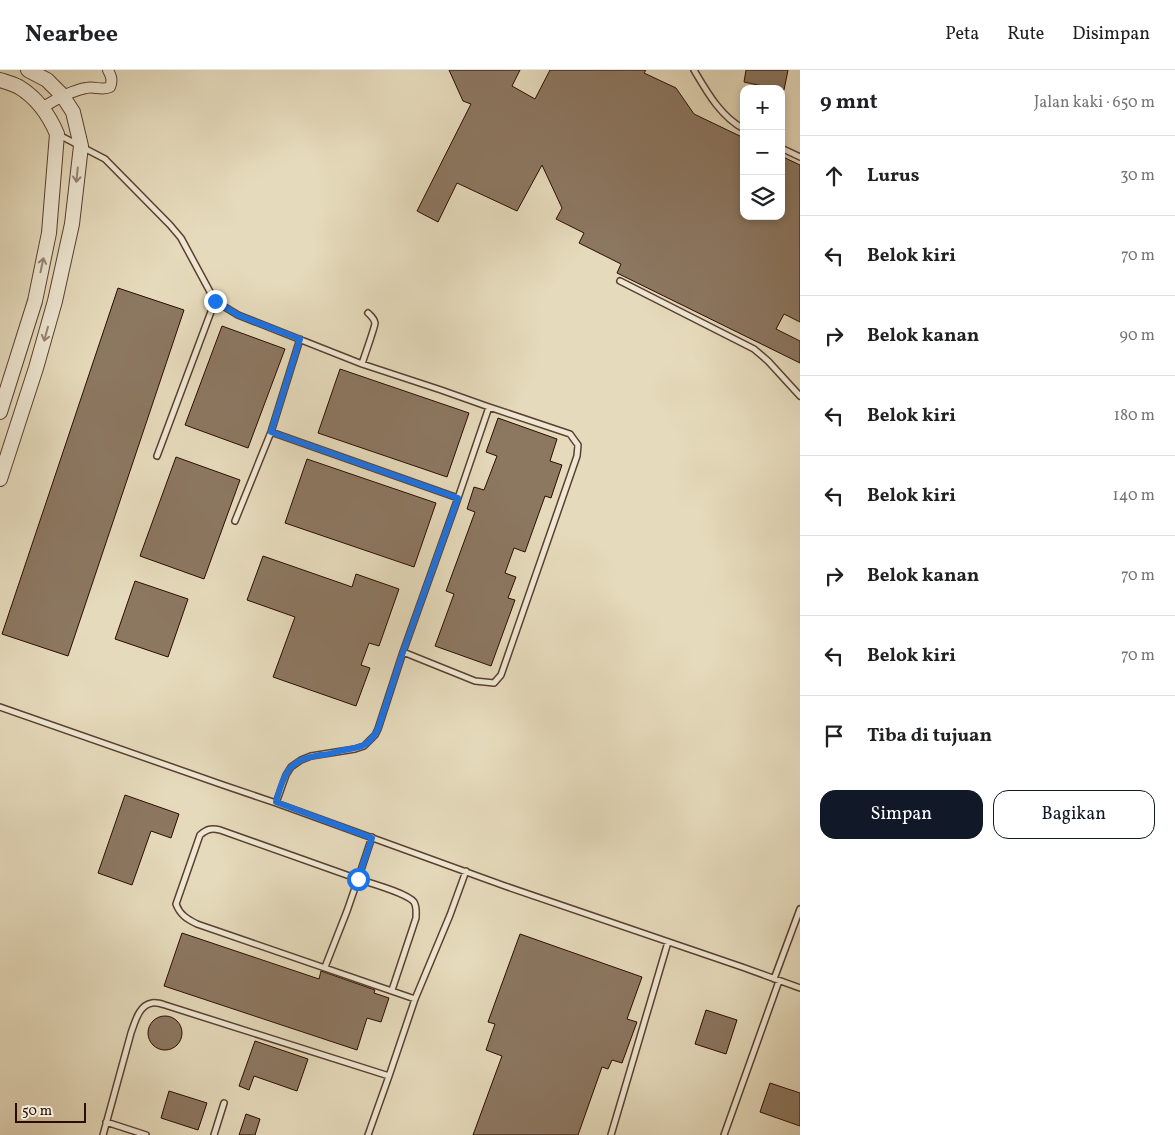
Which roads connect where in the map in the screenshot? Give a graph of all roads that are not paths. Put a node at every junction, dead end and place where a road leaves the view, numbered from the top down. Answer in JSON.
{"nodes":[{"id":1,"x":28,"y":70,"type":"edge"},
{"id":2,"x":108,"y":70,"type":"edge"},
{"id":3,"x":694,"y":70,"type":"edge"},
{"id":4,"x":0,"y":80,"type":"edge"},
{"id":5,"x":62,"y":95,"type":"junction"},
{"id":6,"x":42,"y":108,"type":"junction"},
{"id":7,"x":740,"y":127,"type":"edge"},
{"id":8,"x":57,"y":134,"type":"junction"},
{"id":9,"x":80,"y":146,"type":"junction"},
{"id":10,"x":785,"y":150,"type":"edge"},
{"id":11,"x":800,"y":157,"type":"edge"},
{"id":12,"x":620,"y":281,"type":"dead end"},
{"id":13,"x":215,"y":301,"type":"junction"},
{"id":14,"x":368,"y":313,"type":"dead end"},
{"id":15,"x":300,"y":339,"type":"junction"},
{"id":16,"x":362,"y":364,"type":"junction"},
{"id":17,"x":800,"y":396,"type":"edge"},
{"id":18,"x":489,"y":407,"type":"junction"},
{"id":19,"x":0,"y":412,"type":"edge"},
{"id":20,"x":271,"y":432,"type":"junction"},
{"id":21,"x":157,"y":456,"type":"dead end"},
{"id":22,"x":0,"y":479,"type":"edge"},
{"id":23,"x":458,"y":498,"type":"junction"},
{"id":24,"x":235,"y":521,"type":"dead end"},
{"id":25,"x":403,"y":652,"type":"junction"},
{"id":26,"x":0,"y":706,"type":"edge"},
{"id":27,"x":276,"y":802,"type":"junction"},
{"id":28,"x":372,"y":838,"type":"junction"},
{"id":29,"x":466,"y":871,"type":"junction"},
{"id":30,"x":358,"y":879,"type":"junction"},
{"id":31,"x":800,"y":909,"type":"edge"},
{"id":32,"x":668,"y":942,"type":"junction"},
{"id":33,"x":325,"y":968,"type":"junction"},
{"id":34,"x":776,"y":980,"type":"junction"},
{"id":35,"x":800,"y":988,"type":"edge"},
{"id":36,"x":392,"y":990,"type":"junction"},
{"id":37,"x":415,"y":999,"type":"junction"},
{"id":38,"x":389,"y":1076,"type":"junction"},
{"id":39,"x":224,"y":1103,"type":"dead end"},
{"id":40,"x":106,"y":1122,"type":"junction"},
{"id":41,"x":103,"y":1135,"type":"edge"},
{"id":42,"x":146,"y":1135,"type":"edge"},
{"id":43,"x":214,"y":1135,"type":"edge"},
{"id":44,"x":368,"y":1135,"type":"edge"},
{"id":45,"x":611,"y":1135,"type":"edge"},
{"id":46,"x":724,"y":1135,"type":"edge"}],
"edges":[{"from":1,"to":5,"type":"street"},
{"from":2,"to":5,"type":"street"},
{"from":3,"to":7,"type":"lane"},
{"from":4,"to":6,"type":"street"},
{"from":5,"to":6,"type":"street"},
{"from":5,"to":9,"type":"street"},
{"from":6,"to":8,"type":"street"},
{"from":8,"to":9,"type":"lane"},
{"from":19,"to":8,"type":"street","one_way":true},
{"from":9,"to":13,"type":"lane"},
{"from":9,"to":22,"type":"street","one_way":true},
{"from":10,"to":11,"type":"lane"},
{"from":12,"to":17,"type":"lane"},
{"from":13,"to":15,"type":"lane"},
{"from":13,"to":21,"type":"lane"},
{"from":14,"to":16,"type":"lane"},
{"from":15,"to":16,"type":"lane"},
{"from":15,"to":20,"type":"lane"},
{"from":16,"to":18,"type":"lane"},
{"from":18,"to":23,"type":"lane"},
{"from":18,"to":25,"type":"lane"},
{"from":20,"to":23,"type":"lane"},
{"from":20,"to":24,"type":"lane"},
{"from":23,"to":25,"type":"lane"},
{"from":25,"to":27,"type":"lane"},
{"from":26,"to":27,"type":"lane"},
{"from":27,"to":28,"type":"lane"},
{"from":28,"to":29,"type":"lane"},
{"from":28,"to":30,"type":"lane"},
{"from":29,"to":32,"type":"lane"},
{"from":29,"to":37,"type":"lane"},
{"from":30,"to":33,"type":"lane"},
{"from":30,"to":33,"type":"lane"},
{"from":30,"to":36,"type":"lane"},
{"from":31,"to":34,"type":"lane"},
{"from":32,"to":34,"type":"lane"},
{"from":32,"to":45,"type":"lane"},
{"from":33,"to":36,"type":"lane"},
{"from":34,"to":35,"type":"lane"},
{"from":34,"to":46,"type":"lane"},
{"from":36,"to":37,"type":"lane"},
{"from":37,"to":38,"type":"lane"},
{"from":38,"to":40,"type":"lane"},
{"from":38,"to":44,"type":"lane"},
{"from":39,"to":43,"type":"lane"},
{"from":40,"to":41,"type":"lane"},
{"from":40,"to":42,"type":"lane"}]}
